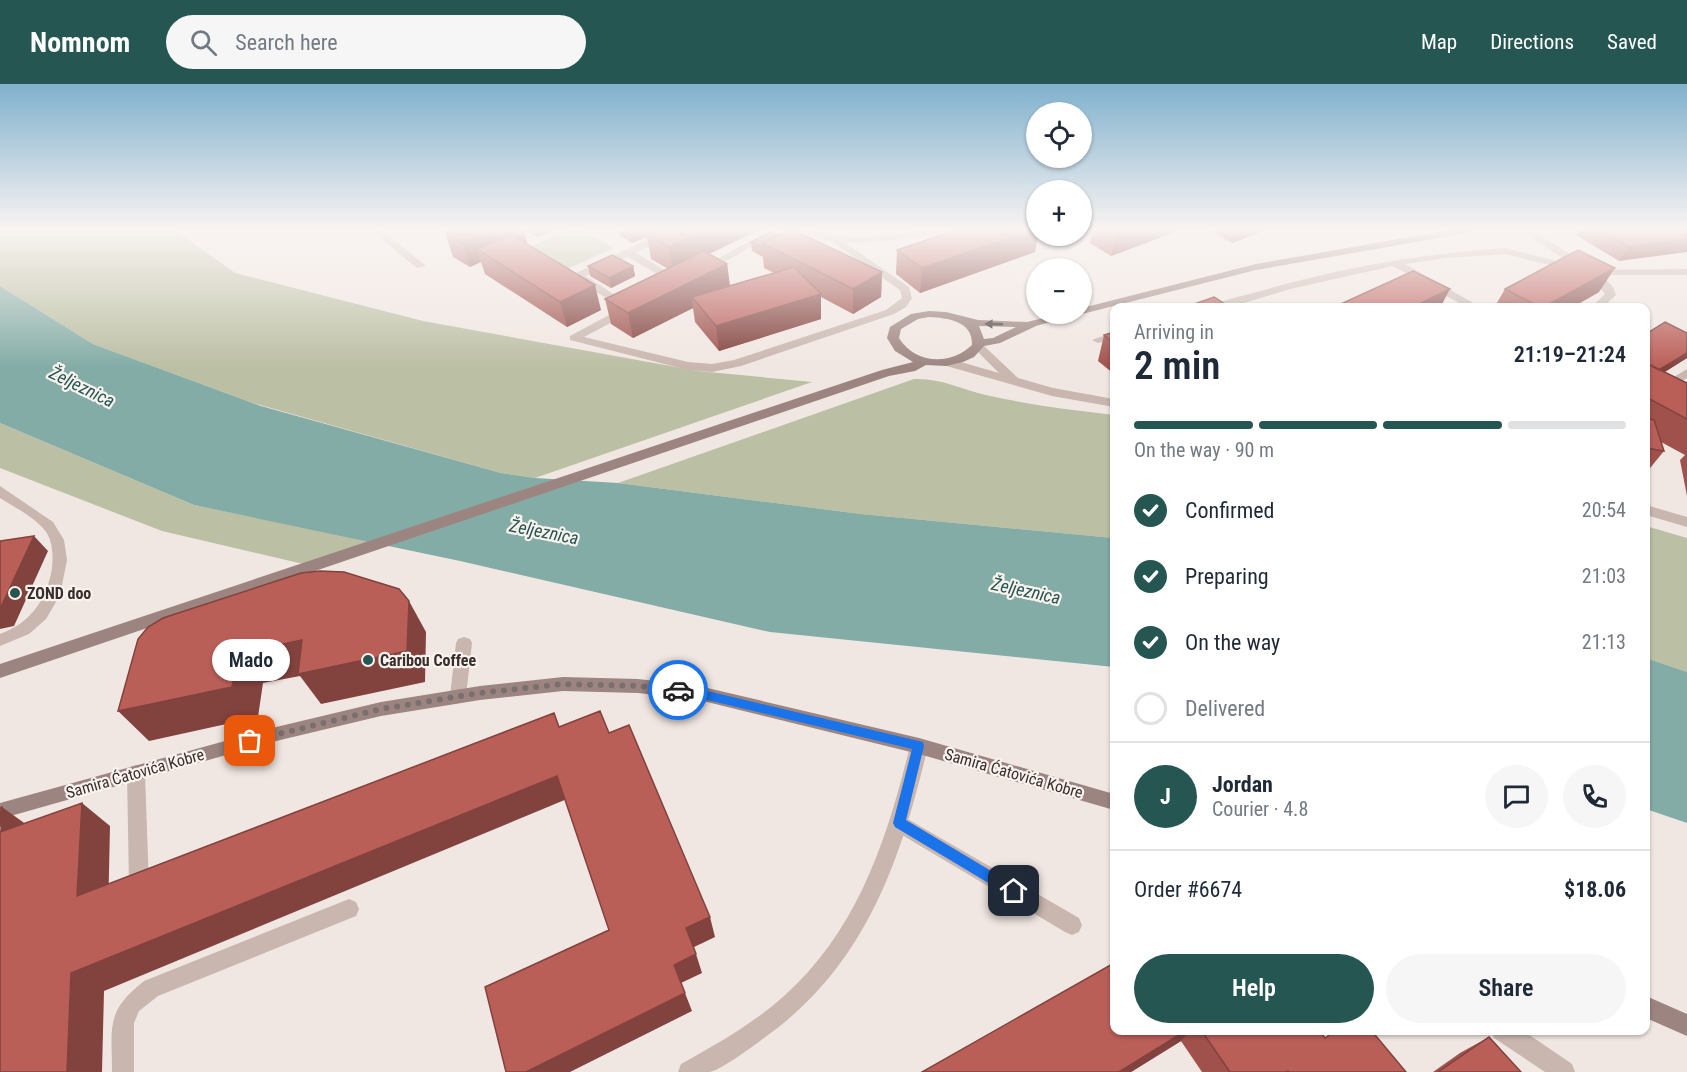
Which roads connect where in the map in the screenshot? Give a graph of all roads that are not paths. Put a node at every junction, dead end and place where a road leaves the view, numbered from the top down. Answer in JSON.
{"nodes":[{"id":1,"x":581,"y":275,"type":"edge"},
{"id":2,"x":660,"y":275,"type":"edge"},
{"id":3,"x":693,"y":275,"type":"edge"},
{"id":4,"x":885,"y":275,"type":"edge"},
{"id":5,"x":1224,"y":275,"type":"edge"},
{"id":6,"x":1338,"y":275,"type":"edge"},
{"id":7,"x":1416,"y":275,"type":"edge"},
{"id":8,"x":1595,"y":275,"type":"edge"},
{"id":9,"x":1114,"y":303,"type":"edge"},
{"id":10,"x":1245,"y":303,"type":"edge"},
{"id":11,"x":1468,"y":303,"type":"edge"},
{"id":12,"x":1601,"y":303,"type":"edge"},
{"id":13,"x":1110,"y":304,"type":"edge"},
{"id":14,"x":1092,"y":308,"type":"edge"},
{"id":15,"x":956,"y":317,"type":"junction"},
{"id":16,"x":1026,"y":324,"type":"edge"},
{"id":17,"x":1032,"y":324,"type":"edge"},
{"id":18,"x":1110,"y":336,"type":"edge"},
{"id":19,"x":893,"y":338,"type":"junction"},
{"id":20,"x":1098,"y":340,"type":"dead end"},
{"id":21,"x":978,"y":345,"type":"junction"},
{"id":22,"x":925,"y":361,"type":"junction"},
{"id":23,"x":947,"y":362,"type":"junction"},
{"id":24,"x":1687,"y":373,"type":"edge"},
{"id":25,"x":882,"y":374,"type":"junction"},
{"id":26,"x":1014,"y":381,"type":"junction"},
{"id":27,"x":1653,"y":398,"type":"edge"},
{"id":28,"x":1110,"y":402,"type":"edge"},
{"id":29,"x":0,"y":491,"type":"edge"},
{"id":30,"x":1650,"y":511,"type":"edge"},
{"id":31,"x":1687,"y":522,"type":"edge"},
{"id":32,"x":0,"y":640,"type":"edge"},
{"id":33,"x":464,"y":643,"type":"dead end"},
{"id":34,"x":0,"y":671,"type":"edge"},
{"id":35,"x":458,"y":696,"type":"junction"},
{"id":36,"x":919,"y":746,"type":"junction"},
{"id":37,"x":136,"y":773,"type":"junction"},
{"id":38,"x":1110,"y":801,"type":"edge"},
{"id":39,"x":0,"y":811,"type":"edge"},
{"id":40,"x":899,"y":823,"type":"junction"},
{"id":41,"x":139,"y":887,"type":"edge"},
{"id":42,"x":349,"y":909,"type":"dead end"},
{"id":43,"x":1072,"y":926,"type":"dead end"},
{"id":44,"x":1650,"y":1009,"type":"edge"},
{"id":45,"x":1687,"y":1025,"type":"edge"},
{"id":46,"x":1509,"y":1035,"type":"edge"},
{"id":47,"x":123,"y":1072,"type":"edge"},
{"id":48,"x":689,"y":1072,"type":"edge"},
{"id":49,"x":1564,"y":1072,"type":"edge"}],
"edges":[{"from":1,"to":4,"type":"street"},
{"from":2,"to":3,"type":"street"},
{"from":5,"to":9,"type":"main road"},
{"from":6,"to":10,"type":"street"},
{"from":7,"to":11,"type":"street"},
{"from":8,"to":12,"type":"street"},
{"from":13,"to":14,"type":"main road"},
{"from":16,"to":15,"type":"main road","one_way":true},
{"from":15,"to":19,"type":"main road"},
{"from":15,"to":21,"type":"main road"},
{"from":17,"to":21,"type":"main road"},
{"from":18,"to":20,"type":"street"},
{"from":19,"to":22,"type":"main road"},
{"from":19,"to":25,"type":"main road"},
{"from":21,"to":23,"type":"main road"},
{"from":21,"to":26,"type":"street"},
{"from":22,"to":23,"type":"main road"},
{"from":22,"to":25,"type":"main road"},
{"from":23,"to":26,"type":"street"},
{"from":24,"to":27,"type":"street"},
{"from":25,"to":34,"type":"main road"},
{"from":26,"to":28,"type":"street"},
{"from":29,"to":32,"type":"street"},
{"from":30,"to":31,"type":"street"},
{"from":33,"to":35,"type":"street"},
{"from":35,"to":36,"type":"main road","name":"Samira Ćatovića Kobre"},
{"from":35,"to":37,"type":"main road","name":"Samira Ćatovića Kobre"},
{"from":36,"to":38,"type":"main road","name":"Samira Ćatovića Kobre"},
{"from":36,"to":40,"type":"street"},
{"from":37,"to":39,"type":"main road","name":"Samira Ćatovića Kobre"},
{"from":37,"to":41,"type":"street"},
{"from":40,"to":43,"type":"street"},
{"from":40,"to":48,"type":"street"},
{"from":42,"to":47,"type":"street"},
{"from":44,"to":45,"type":"main road"},
{"from":46,"to":49,"type":"street"}]}
